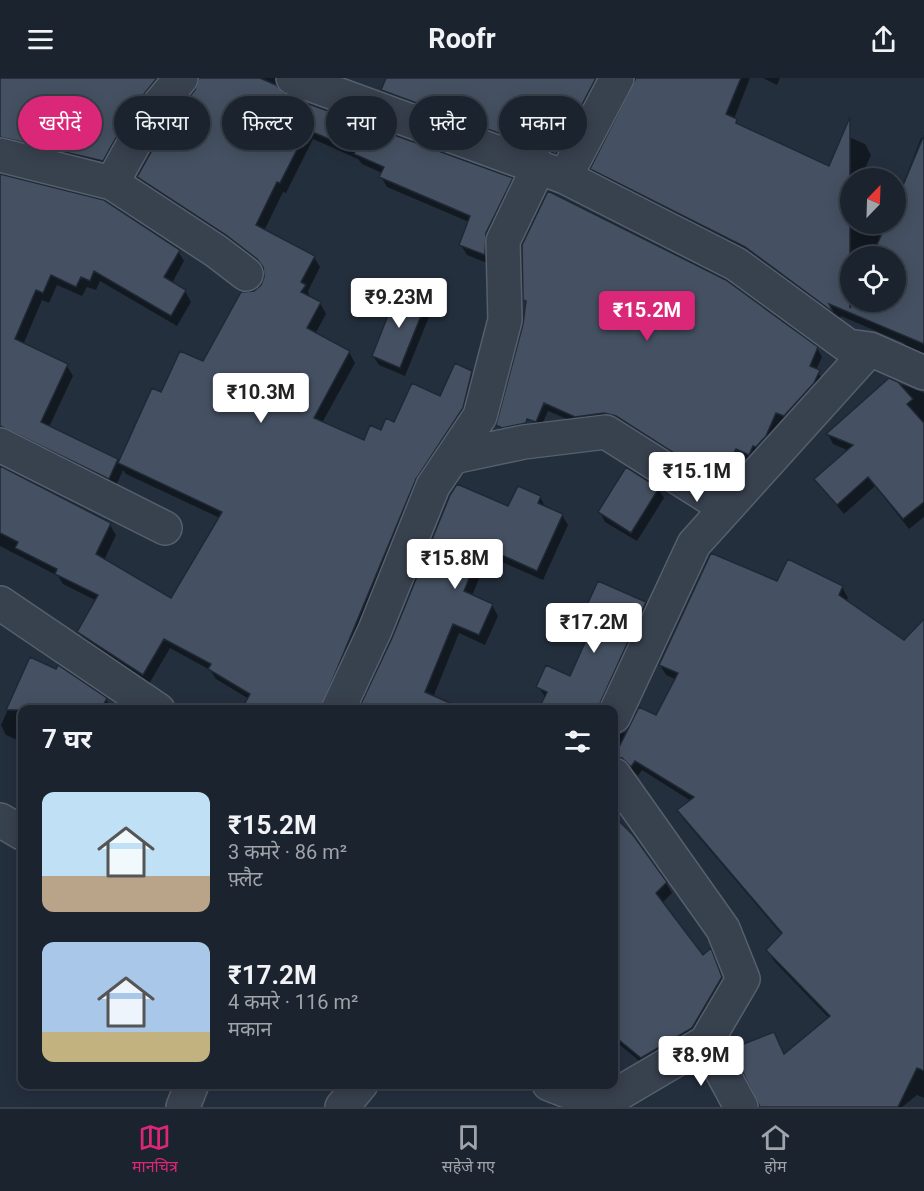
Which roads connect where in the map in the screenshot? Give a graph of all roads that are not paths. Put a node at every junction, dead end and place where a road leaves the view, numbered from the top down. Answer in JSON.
{"nodes":[{"id":1,"x":181,"y":78,"type":"edge"},
{"id":2,"x":293,"y":78,"type":"edge"},
{"id":3,"x":617,"y":78,"type":"edge"},
{"id":4,"x":0,"y":155,"type":"edge"},
{"id":5,"x":552,"y":172,"type":"junction"},
{"id":6,"x":112,"y":183,"type":"junction"},
{"id":7,"x":246,"y":274,"type":"dead end"},
{"id":8,"x":870,"y":349,"type":"junction"},
{"id":9,"x":924,"y":373,"type":"edge"},
{"id":10,"x":0,"y":445,"type":"edge"},
{"id":11,"x":453,"y":457,"type":"junction"},
{"id":12,"x":726,"y":508,"type":"junction"},
{"id":13,"x":165,"y":528,"type":"dead end"},
{"id":14,"x":0,"y":603,"type":"edge"},
{"id":15,"x":151,"y":705,"type":"edge"},
{"id":16,"x":341,"y":705,"type":"edge"},
{"id":17,"x":618,"y":707,"type":"edge"},
{"id":18,"x":618,"y":781,"type":"edge"},
{"id":19,"x":0,"y":820,"type":"edge"},
{"id":20,"x":18,"y":831,"type":"edge"},
{"id":21,"x":706,"y":1042,"type":"junction"},
{"id":22,"x":190,"y":1089,"type":"edge"},
{"id":23,"x":357,"y":1089,"type":"edge"},
{"id":24,"x":561,"y":1089,"type":"edge"},
{"id":25,"x":598,"y":1105,"type":"edge"},
{"id":26,"x":183,"y":1107,"type":"edge"},
{"id":27,"x":342,"y":1107,"type":"edge"},
{"id":28,"x":741,"y":1107,"type":"edge"}],
"edges":[{"from":1,"to":6,"type":"street"},
{"from":2,"to":5,"type":"street"},
{"from":3,"to":5,"type":"street"},
{"from":4,"to":6,"type":"street"},
{"from":5,"to":8,"type":"street"},
{"from":5,"to":11,"type":"street"},
{"from":6,"to":7,"type":"street"},
{"from":8,"to":9,"type":"street"},
{"from":8,"to":12,"type":"street"},
{"from":10,"to":13,"type":"street"},
{"from":11,"to":12,"type":"street"},
{"from":11,"to":16,"type":"street"},
{"from":12,"to":17,"type":"street"},
{"from":14,"to":15,"type":"street"},
{"from":18,"to":21,"type":"street"},
{"from":19,"to":20,"type":"street"},
{"from":21,"to":25,"type":"street"},
{"from":21,"to":28,"type":"street"},
{"from":22,"to":26,"type":"street"},
{"from":23,"to":27,"type":"street"},
{"from":24,"to":25,"type":"street"}]}
